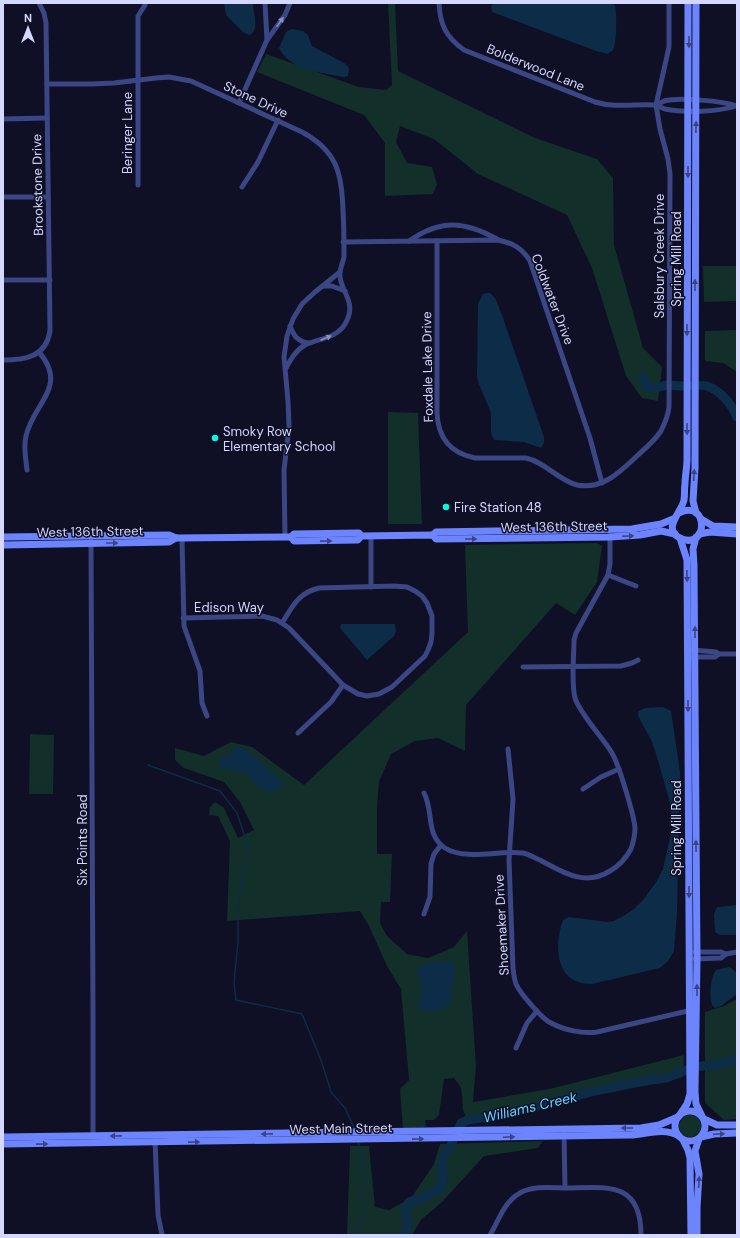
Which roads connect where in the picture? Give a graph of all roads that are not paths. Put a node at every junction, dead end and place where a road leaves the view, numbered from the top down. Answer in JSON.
{"nodes":[{"id":1,"x":39,"y":3,"type":"edge"},
{"id":2,"x":265,"y":3,"type":"edge"},
{"id":3,"x":290,"y":3,"type":"edge"},
{"id":4,"x":439,"y":3,"type":"edge"},
{"id":5,"x":669,"y":3,"type":"edge"},
{"id":6,"x":688,"y":3,"type":"edge"},
{"id":7,"x":696,"y":3,"type":"edge"},
{"id":8,"x":145,"y":5,"type":"dead end"},
{"id":9,"x":267,"y":40,"type":"junction"},
{"id":10,"x":138,"y":81,"type":"junction"},
{"id":11,"x":47,"y":84,"type":"junction"},
{"id":12,"x":693,"y":100,"type":"junction"},
{"id":13,"x":239,"y":103,"type":"junction"},
{"id":14,"x":656,"y":105,"type":"junction"},
{"id":15,"x":737,"y":106,"type":"edge"},
{"id":16,"x":692,"y":111,"type":"junction"},
{"id":17,"x":47,"y":118,"type":"junction"},
{"id":18,"x":3,"y":119,"type":"edge"},
{"id":19,"x":278,"y":120,"type":"junction"},
{"id":20,"x":138,"y":185,"type":"dead end"},
{"id":21,"x":242,"y":187,"type":"dead end"},
{"id":22,"x":3,"y":197,"type":"edge"},
{"id":23,"x":48,"y":197,"type":"junction"},
{"id":24,"x":498,"y":240,"type":"junction"},
{"id":25,"x":408,"y":241,"type":"junction"},
{"id":26,"x":437,"y":241,"type":"junction"},
{"id":27,"x":344,"y":242,"type":"junction"},
{"id":28,"x":340,"y":272,"type":"junction"},
{"id":29,"x":3,"y":280,"type":"edge"},
{"id":30,"x":50,"y":280,"type":"junction"},
{"id":31,"x":323,"y":286,"type":"junction"},
{"id":32,"x":345,"y":291,"type":"junction"},
{"id":33,"x":290,"y":326,"type":"junction"},
{"id":34,"x":310,"y":344,"type":"junction"},
{"id":35,"x":39,"y":352,"type":"junction"},
{"id":36,"x":3,"y":360,"type":"edge"},
{"id":37,"x":286,"y":368,"type":"junction"},
{"id":38,"x":691,"y":390,"type":"junction"},
{"id":39,"x":27,"y":470,"type":"dead end"},
{"id":40,"x":602,"y":483,"type":"junction"},
{"id":41,"x":678,"y":513,"type":"junction"},
{"id":42,"x":699,"y":516,"type":"junction"},
{"id":43,"x":674,"y":519,"type":"junction"},
{"id":44,"x":737,"y":527,"type":"edge"},
{"id":45,"x":610,"y":533,"type":"junction"},
{"id":46,"x":737,"y":534,"type":"edge"},
{"id":47,"x":371,"y":536,"type":"junction"},
{"id":48,"x":678,"y":536,"type":"junction"},
{"id":49,"x":697,"y":536,"type":"junction"},
{"id":50,"x":3,"y":537,"type":"edge"},
{"id":51,"x":288,"y":537,"type":"junction"},
{"id":52,"x":179,"y":538,"type":"junction"},
{"id":53,"x":91,"y":540,"type":"junction"},
{"id":54,"x":3,"y":545,"type":"edge"},
{"id":55,"x":608,"y":575,"type":"junction"},
{"id":56,"x":636,"y":586,"type":"dead end"},
{"id":57,"x":371,"y":587,"type":"junction"},
{"id":58,"x":183,"y":618,"type":"junction"},
{"id":59,"x":282,"y":622,"type":"junction"},
{"id":60,"x":691,"y":654,"type":"junction"},
{"id":61,"x":737,"y":654,"type":"edge"},
{"id":62,"x":638,"y":660,"type":"dead end"},
{"id":63,"x":523,"y":667,"type":"dead end"},
{"id":64,"x":574,"y":667,"type":"junction"},
{"id":65,"x":343,"y":685,"type":"junction"},
{"id":66,"x":207,"y":716,"type":"dead end"},
{"id":67,"x":298,"y":733,"type":"dead end"},
{"id":68,"x":508,"y":749,"type":"dead end"},
{"id":69,"x":619,"y":769,"type":"junction"},
{"id":70,"x":583,"y":789,"type":"dead end"},
{"id":71,"x":424,"y":793,"type":"dead end"},
{"id":72,"x":441,"y":845,"type":"junction"},
{"id":73,"x":509,"y":853,"type":"junction"},
{"id":74,"x":424,"y":914,"type":"dead end"},
{"id":75,"x":737,"y":952,"type":"edge"},
{"id":76,"x":689,"y":955,"type":"junction"},
{"id":77,"x":697,"y":955,"type":"junction"},
{"id":78,"x":693,"y":1009,"type":"junction"},
{"id":79,"x":538,"y":1011,"type":"junction"},
{"id":80,"x":516,"y":1048,"type":"dead end"},
{"id":81,"x":692,"y":1078,"type":"junction"},
{"id":82,"x":679,"y":1116,"type":"junction"},
{"id":83,"x":703,"y":1117,"type":"junction"},
{"id":84,"x":737,"y":1125,"type":"edge"},
{"id":85,"x":564,"y":1132,"type":"junction"},
{"id":86,"x":737,"y":1133,"type":"edge"},
{"id":87,"x":3,"y":1137,"type":"edge"},
{"id":88,"x":681,"y":1138,"type":"junction"},
{"id":89,"x":700,"y":1138,"type":"junction"},
{"id":90,"x":155,"y":1139,"type":"junction"},
{"id":91,"x":93,"y":1140,"type":"junction"},
{"id":92,"x":3,"y":1144,"type":"edge"},
{"id":93,"x":565,"y":1188,"type":"junction"},
{"id":94,"x":162,"y":1235,"type":"edge"},
{"id":95,"x":490,"y":1235,"type":"edge"},
{"id":96,"x":641,"y":1235,"type":"edge"},
{"id":97,"x":691,"y":1235,"type":"edge"},
{"id":98,"x":697,"y":1235,"type":"edge"}],
"edges":[{"from":1,"to":11,"type":"street","name":"Brookstone Drive"},
{"from":2,"to":9,"type":"street"},
{"from":9,"to":3,"type":"street","one_way":true},
{"from":4,"to":14,"type":"street","name":"Bolderwood Lane"},
{"from":5,"to":14,"type":"street","name":"Salsbury Creek Drive"},
{"from":6,"to":12,"type":"street","name":"Spring Mill Road","one_way":true},
{"from":7,"to":12,"type":"street","name":"Spring Mill Road"},
{"from":8,"to":10,"type":"street","name":"Beringer Lane"},
{"from":9,"to":13,"type":"street"},
{"from":10,"to":11,"type":"street","name":"Stone Drive"},
{"from":10,"to":13,"type":"street","name":"Stone Drive"},
{"from":10,"to":20,"type":"street","name":"Beringer Lane"},
{"from":11,"to":17,"type":"street","name":"Brookstone Drive"},
{"from":12,"to":14,"type":"street","name":"Bolderwood Lane"},
{"from":12,"to":15,"type":"street","name":"Bolderwood Lane"},
{"from":12,"to":16,"type":"street","name":"Spring Mill Road"},
{"from":13,"to":19,"type":"street","name":"Stone Drive"},
{"from":14,"to":16,"type":"street","name":"Bolderwood Lane"},
{"from":14,"to":40,"type":"street","name":"Salsbury Creek Drive"},
{"from":15,"to":16,"type":"street","name":"Bolderwood Lane"},
{"from":16,"to":38,"type":"street","name":"Spring Mill Road"},
{"from":17,"to":18,"type":"street"},
{"from":17,"to":23,"type":"street","name":"Brookstone Drive"},
{"from":19,"to":21,"type":"street"},
{"from":19,"to":27,"type":"street","name":"Stone Drive"},
{"from":22,"to":23,"type":"street"},
{"from":23,"to":30,"type":"street","name":"Brookstone Drive"},
{"from":24,"to":25,"type":"street"},
{"from":24,"to":26,"type":"street","name":"Coldwater Drive"},
{"from":24,"to":40,"type":"street","name":"Coldwater Drive"},
{"from":25,"to":26,"type":"street","name":"Coldwater Drive"},
{"from":25,"to":27,"type":"street","name":"Coldwater Drive"},
{"from":26,"to":40,"type":"street","name":"Foxdale Lake Drive"},
{"from":27,"to":28,"type":"street","name":"Stone Drive"},
{"from":28,"to":31,"type":"street"},
{"from":28,"to":32,"type":"street","name":"Stone Drive"},
{"from":29,"to":30,"type":"street"},
{"from":30,"to":35,"type":"street","name":"Brookstone Drive"},
{"from":31,"to":32,"type":"street"},
{"from":31,"to":33,"type":"street"},
{"from":34,"to":32,"type":"street","name":"Stone Drive","one_way":true},
{"from":33,"to":34,"type":"street"},
{"from":33,"to":37,"type":"street"},
{"from":34,"to":37,"type":"street","name":"Stone Drive"},
{"from":35,"to":36,"type":"street"},
{"from":35,"to":39,"type":"street"},
{"from":37,"to":51,"type":"street"},
{"from":38,"to":41,"type":"street","name":"Spring Mill Road","one_way":true},
{"from":42,"to":38,"type":"street","name":"Spring Mill Road","one_way":true},
{"from":41,"to":42,"type":"street"},
{"from":41,"to":43,"type":"street"},
{"from":42,"to":44,"type":"street"},
{"from":42,"to":49,"type":"street"},
{"from":43,"to":45,"type":"street","name":"West 136th Street"},
{"from":43,"to":48,"type":"street"},
{"from":45,"to":47,"type":"street","name":"West 136th Street"},
{"from":45,"to":48,"type":"street","name":"West 136th Street","one_way":true},
{"from":45,"to":55,"type":"street"},
{"from":46,"to":49,"type":"street"},
{"from":47,"to":51,"type":"street","name":"West 136th Street"},
{"from":47,"to":57,"type":"street"},
{"from":48,"to":49,"type":"street"},
{"from":48,"to":60,"type":"street","name":"Spring Mill Road","one_way":true},
{"from":60,"to":49,"type":"street","name":"Spring Mill Road","one_way":true},
{"from":50,"to":53,"type":"street","name":"West 136th Street"},
{"from":51,"to":52,"type":"street","name":"West 136th Street"},
{"from":52,"to":53,"type":"street","name":"West 136th Street"},
{"from":52,"to":58,"type":"street"},
{"from":53,"to":54,"type":"street","name":"West 136th Street"},
{"from":53,"to":91,"type":"street","name":"Six Points Road"},
{"from":55,"to":56,"type":"street"},
{"from":55,"to":64,"type":"street"},
{"from":57,"to":59,"type":"street"},
{"from":57,"to":65,"type":"street"},
{"from":58,"to":59,"type":"street","name":"Edison Way"},
{"from":58,"to":66,"type":"street"},
{"from":59,"to":65,"type":"street","name":"Edison Way"},
{"from":60,"to":61,"type":"street"},
{"from":60,"to":76,"type":"street","name":"Spring Mill Road","one_way":true},
{"from":77,"to":60,"type":"street","name":"Spring Mill Road","one_way":true},
{"from":62,"to":64,"type":"street"},
{"from":63,"to":64,"type":"street"},
{"from":64,"to":69,"type":"street"},
{"from":65,"to":67,"type":"street"},
{"from":68,"to":73,"type":"street","name":"Shoemaker Drive"},
{"from":69,"to":70,"type":"street"},
{"from":69,"to":73,"type":"street"},
{"from":71,"to":72,"type":"street"},
{"from":72,"to":73,"type":"street"},
{"from":72,"to":74,"type":"street"},
{"from":73,"to":79,"type":"street","name":"Shoemaker Drive"},
{"from":75,"to":77,"type":"street"},
{"from":76,"to":77,"type":"street"},
{"from":76,"to":78,"type":"street","name":"Spring Mill Road"},
{"from":78,"to":77,"type":"street","name":"Spring Mill Road","one_way":true},
{"from":78,"to":79,"type":"street","name":"Shoemaker Drive"},
{"from":78,"to":81,"type":"street","name":"Spring Mill Road"},
{"from":79,"to":80,"type":"street"},
{"from":81,"to":82,"type":"street","name":"Spring Mill Road"},
{"from":81,"to":83,"type":"street","name":"Spring Mill Road"},
{"from":82,"to":83,"type":"street"},
{"from":82,"to":85,"type":"street","name":"West Main Street","one_way":true},
{"from":82,"to":88,"type":"street"},
{"from":83,"to":84,"type":"street"},
{"from":83,"to":89,"type":"street"},
{"from":85,"to":88,"type":"street","name":"West Main Street"},
{"from":85,"to":90,"type":"street","name":"West Main Street"},
{"from":85,"to":93,"type":"street"},
{"from":89,"to":86,"type":"street","one_way":true},
{"from":87,"to":91,"type":"street","name":"West Main Street"},
{"from":88,"to":89,"type":"street"},
{"from":88,"to":97,"type":"street"},
{"from":98,"to":89,"type":"street","one_way":true},
{"from":90,"to":91,"type":"street","name":"West Main Street"},
{"from":90,"to":94,"type":"street"},
{"from":92,"to":91,"type":"street","name":"West Main Street","one_way":true},
{"from":93,"to":95,"type":"street"},
{"from":93,"to":96,"type":"street"}]}
